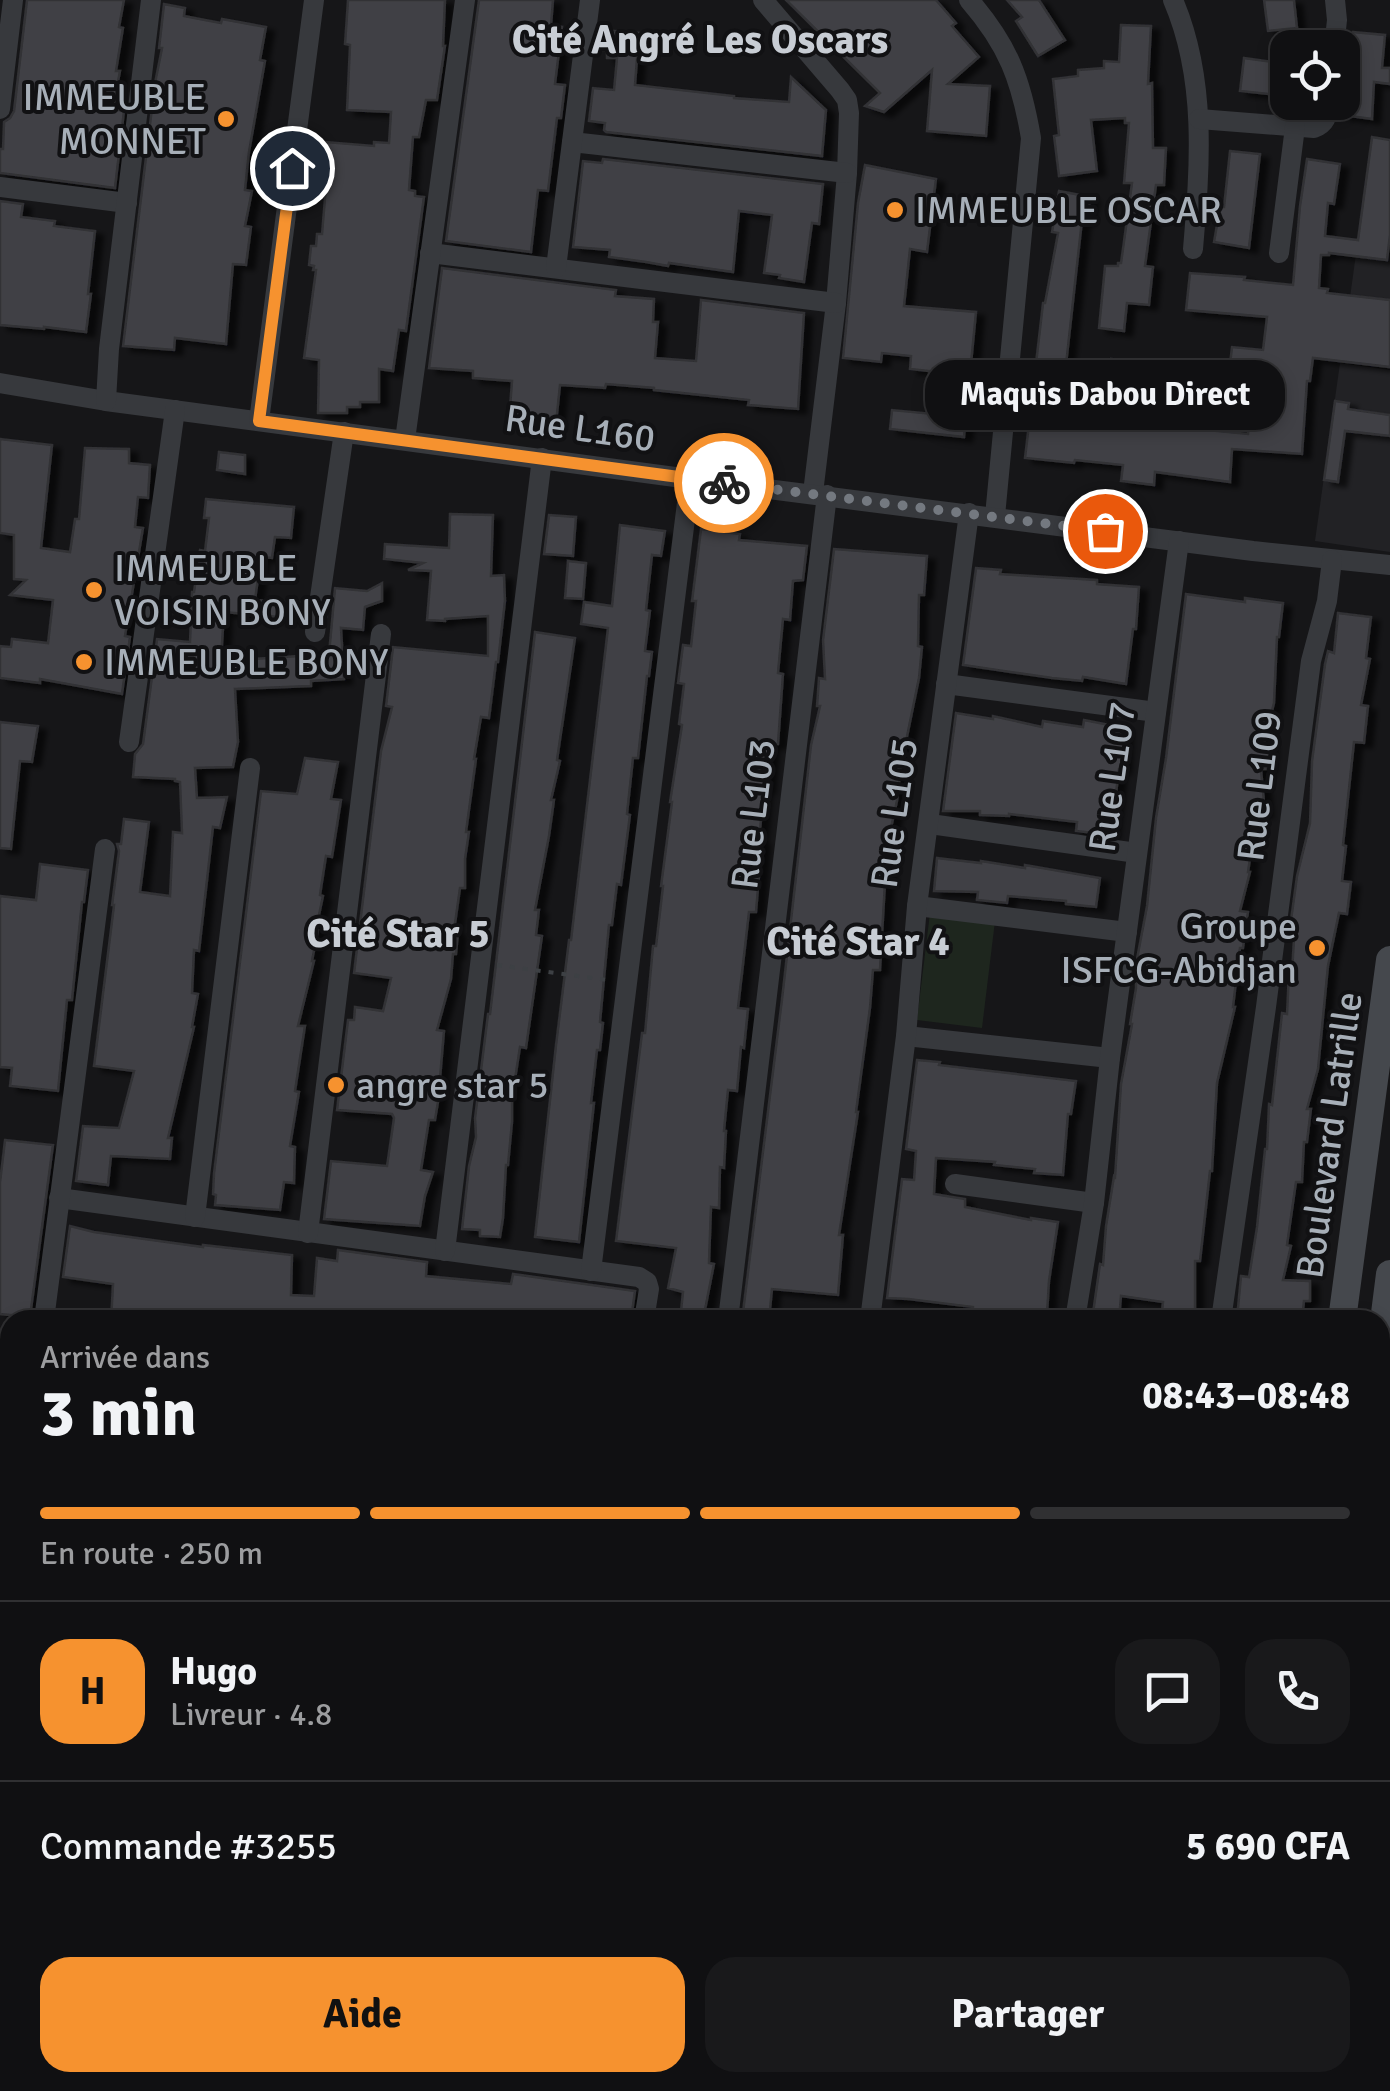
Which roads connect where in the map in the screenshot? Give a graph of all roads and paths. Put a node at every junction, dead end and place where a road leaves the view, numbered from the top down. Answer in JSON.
{"nodes":[{"id":1,"x":13,"y":0,"type":"edge"},
{"id":2,"x":151,"y":0,"type":"edge"},
{"id":3,"x":314,"y":0,"type":"edge"},
{"id":4,"x":465,"y":0,"type":"edge"},
{"id":5,"x":590,"y":0,"type":"edge"},
{"id":6,"x":763,"y":0,"type":"edge"},
{"id":7,"x":969,"y":0,"type":"edge"},
{"id":8,"x":1173,"y":0,"type":"edge"},
{"id":9,"x":1336,"y":0,"type":"edge"},
{"id":10,"x":1335,"y":30,"type":"edge"},
{"id":11,"x":3,"y":56,"type":"edge"},
{"id":12,"x":0,"y":109,"type":"edge"},
{"id":13,"x":1198,"y":118,"type":"junction"},
{"id":14,"x":1325,"y":120,"type":"edge"},
{"id":15,"x":1294,"y":128,"type":"junction"},
{"id":16,"x":572,"y":142,"type":"junction"},
{"id":17,"x":847,"y":173,"type":"junction"},
{"id":18,"x":0,"y":188,"type":"edge"},
{"id":19,"x":127,"y":203,"type":"junction"},
{"id":20,"x":1194,"y":250,"type":"dead end"},
{"id":21,"x":430,"y":253,"type":"junction"},
{"id":22,"x":1279,"y":253,"type":"dead end"},
{"id":23,"x":556,"y":268,"type":"junction"},
{"id":24,"x":836,"y":303,"type":"junction"},
{"id":25,"x":0,"y":383,"type":"edge"},
{"id":26,"x":106,"y":401,"type":"junction"},
{"id":27,"x":175,"y":410,"type":"junction"},
{"id":28,"x":259,"y":421,"type":"junction"},
{"id":29,"x":344,"y":432,"type":"junction"},
{"id":30,"x":405,"y":440,"type":"junction"},
{"id":31,"x":542,"y":458,"type":"junction"},
{"id":32,"x":690,"y":478,"type":"junction"},
{"id":33,"x":820,"y":494,"type":"junction"},
{"id":34,"x":969,"y":513,"type":"junction"},
{"id":35,"x":994,"y":516,"type":"junction"},
{"id":36,"x":1179,"y":540,"type":"junction"},
{"id":37,"x":1332,"y":560,"type":"junction"},
{"id":38,"x":1390,"y":565,"type":"edge"},
{"id":39,"x":315,"y":632,"type":"dead end"},
{"id":40,"x":381,"y":634,"type":"dead end"},
{"id":41,"x":946,"y":684,"type":"junction"},
{"id":42,"x":1156,"y":712,"type":"junction"},
{"id":43,"x":129,"y":742,"type":"dead end"},
{"id":44,"x":250,"y":768,"type":"dead end"},
{"id":45,"x":930,"y":824,"type":"junction"},
{"id":46,"x":105,"y":849,"type":"dead end"},
{"id":47,"x":1138,"y":852,"type":"junction"},
{"id":48,"x":917,"y":906,"type":"junction"},
{"id":49,"x":1126,"y":932,"type":"junction"},
{"id":50,"x":1390,"y":960,"type":"edge"},
{"id":51,"x":480,"y":962,"type":"junction"},
{"id":52,"x":626,"y":982,"type":"junction"},
{"id":53,"x":906,"y":1036,"type":"junction"},
{"id":54,"x":1110,"y":1058,"type":"junction"},
{"id":55,"x":956,"y":1184,"type":"dead end"},
{"id":56,"x":58,"y":1198,"type":"junction"},
{"id":57,"x":1094,"y":1203,"type":"junction"},
{"id":58,"x":195,"y":1217,"type":"junction"},
{"id":59,"x":308,"y":1232,"type":"junction"},
{"id":60,"x":445,"y":1251,"type":"junction"},
{"id":61,"x":591,"y":1271,"type":"junction"},
{"id":62,"x":1390,"y":1274,"type":"edge"},
{"id":63,"x":45,"y":1310,"type":"edge"},
{"id":64,"x":646,"y":1310,"type":"edge"},
{"id":65,"x":729,"y":1310,"type":"edge"},
{"id":66,"x":872,"y":1310,"type":"edge"},
{"id":67,"x":1077,"y":1310,"type":"edge"},
{"id":68,"x":1222,"y":1310,"type":"edge"},
{"id":69,"x":1343,"y":1310,"type":"edge"},
{"id":70,"x":1385,"y":1310,"type":"edge"}],
"edges":[{"from":1,"to":11,"type":"street"},
{"from":2,"to":19,"type":"street"},
{"from":3,"to":28,"type":"street"},
{"from":4,"to":21,"type":"street"},
{"from":5,"to":16,"type":"street"},
{"from":6,"to":17,"type":"street","name":"Rue L103"},
{"from":7,"to":35,"type":"street"},
{"from":8,"to":13,"type":"street"},
{"from":9,"to":10,"type":"street"},
{"from":11,"to":12,"type":"street"},
{"from":13,"to":15,"type":"street"},
{"from":13,"to":20,"type":"street"},
{"from":14,"to":15,"type":"street"},
{"from":15,"to":22,"type":"street"},
{"from":16,"to":17,"type":"street"},
{"from":16,"to":23,"type":"street"},
{"from":17,"to":24,"type":"street","name":"Rue L103"},
{"from":18,"to":19,"type":"street"},
{"from":19,"to":26,"type":"street"},
{"from":21,"to":23,"type":"street"},
{"from":21,"to":30,"type":"street"},
{"from":23,"to":24,"type":"street"},
{"from":24,"to":33,"type":"street","name":"Rue L103"},
{"from":25,"to":26,"type":"street","name":"Rue L160"},
{"from":26,"to":27,"type":"street","name":"Rue L160"},
{"from":27,"to":28,"type":"street","name":"Rue L160"},
{"from":27,"to":43,"type":"street"},
{"from":28,"to":29,"type":"street","name":"Rue L160"},
{"from":29,"to":30,"type":"street","name":"Rue L160"},
{"from":29,"to":39,"type":"street"},
{"from":30,"to":31,"type":"street","name":"Rue L160"},
{"from":31,"to":32,"type":"street","name":"Rue L160"},
{"from":31,"to":51,"type":"street"},
{"from":32,"to":33,"type":"street","name":"Rue L160"},
{"from":32,"to":52,"type":"street"},
{"from":33,"to":34,"type":"street","name":"Rue L160"},
{"from":33,"to":65,"type":"street","name":"Rue L103"},
{"from":34,"to":35,"type":"street","name":"Rue L160"},
{"from":34,"to":41,"type":"street","name":"Rue L105"},
{"from":35,"to":36,"type":"street","name":"Rue L160"},
{"from":36,"to":37,"type":"street","name":"Rue L160"},
{"from":36,"to":42,"type":"street","name":"Rue L107"},
{"from":37,"to":38,"type":"street","name":"Rue L160"},
{"from":37,"to":68,"type":"street","name":"Rue L109"},
{"from":40,"to":59,"type":"street"},
{"from":41,"to":42,"type":"street"},
{"from":41,"to":45,"type":"street","name":"Rue L105"},
{"from":42,"to":47,"type":"street","name":"Rue L107"},
{"from":44,"to":58,"type":"street"},
{"from":45,"to":47,"type":"street"},
{"from":45,"to":48,"type":"street","name":"Rue L105"},
{"from":46,"to":56,"type":"street"},
{"from":47,"to":49,"type":"street","name":"Rue L107"},
{"from":48,"to":49,"type":"street"},
{"from":48,"to":53,"type":"street","name":"Rue L105"},
{"from":49,"to":54,"type":"street","name":"Rue L107"},
{"from":50,"to":69,"type":"main road","name":"Boulevard Latrille"},
{"from":51,"to":52,"type":"path"},
{"from":51,"to":60,"type":"street"},
{"from":52,"to":61,"type":"street"},
{"from":53,"to":54,"type":"street"},
{"from":53,"to":66,"type":"street","name":"Rue L105"},
{"from":54,"to":57,"type":"street","name":"Rue L107"},
{"from":55,"to":57,"type":"street"},
{"from":56,"to":58,"type":"street"},
{"from":56,"to":63,"type":"street"},
{"from":57,"to":67,"type":"street","name":"Rue L107"},
{"from":58,"to":59,"type":"street"},
{"from":59,"to":60,"type":"street"},
{"from":60,"to":61,"type":"street"},
{"from":61,"to":64,"type":"street"},
{"from":62,"to":70,"type":"main road"}]}
